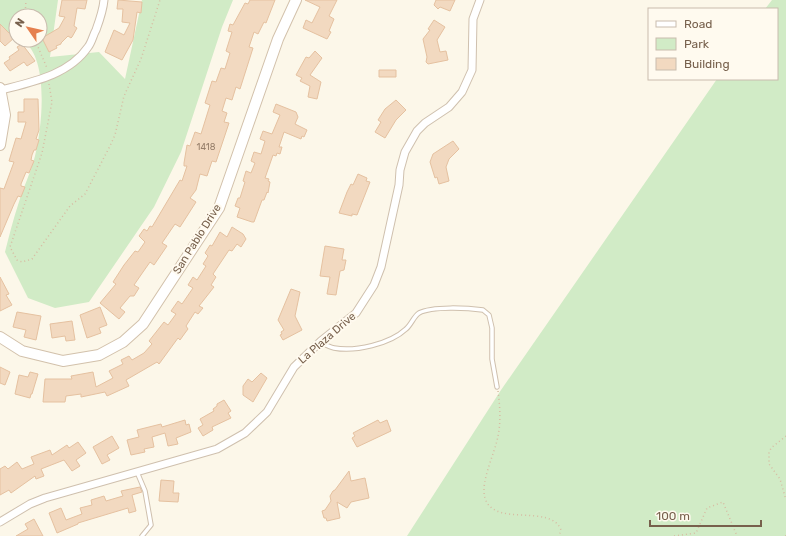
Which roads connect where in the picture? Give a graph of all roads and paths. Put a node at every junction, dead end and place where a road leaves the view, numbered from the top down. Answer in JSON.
{"nodes":[{"id":1,"x":104,"y":0,"type":"edge"},
{"id":2,"x":160,"y":0,"type":"edge"},
{"id":3,"x":296,"y":0,"type":"edge"},
{"id":4,"x":480,"y":0,"type":"edge"},
{"id":5,"x":39,"y":48,"type":"edge"},
{"id":6,"x":48,"y":76,"type":"junction"},
{"id":7,"x":0,"y":89,"type":"edge"},
{"id":8,"x":0,"y":145,"type":"edge"},
{"id":9,"x":0,"y":337,"type":"edge"},
{"id":10,"x":320,"y":342,"type":"junction"},
{"id":11,"x":497,"y":387,"type":"joint"},
{"id":12,"x":786,"y":436,"type":"edge"},
{"id":13,"x":137,"y":472,"type":"junction"},
{"id":14,"x":786,"y":500,"type":"edge"},
{"id":15,"x":0,"y":522,"type":"edge"},
{"id":16,"x":142,"y":536,"type":"edge"},
{"id":17,"x":559,"y":536,"type":"edge"},
{"id":18,"x":674,"y":536,"type":"edge"},
{"id":19,"x":737,"y":536,"type":"edge"}],
"edges":[{"from":1,"to":6,"type":"street"},
{"from":2,"to":6,"type":"path"},
{"from":3,"to":9,"type":"street","name":"San Pablo Drive"},
{"from":4,"to":10,"type":"street","name":"La Plaza Drive"},
{"from":5,"to":6,"type":"path"},
{"from":6,"to":7,"type":"street"},
{"from":7,"to":8,"type":"street"},
{"from":10,"to":11,"type":"lane"},
{"from":10,"to":13,"type":"street","name":"La Plaza Drive"},
{"from":11,"to":17,"type":"path"},
{"from":12,"to":14,"type":"path"},
{"from":13,"to":15,"type":"street","name":"La Plaza Drive"},
{"from":13,"to":16,"type":"lane"},
{"from":18,"to":19,"type":"path"}]}
